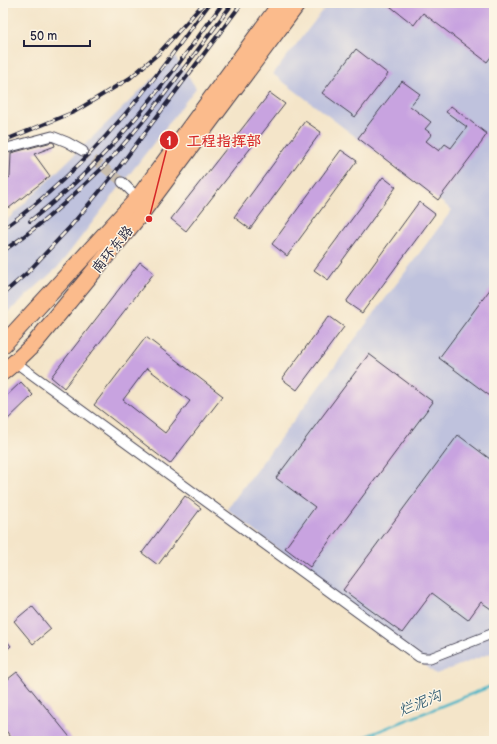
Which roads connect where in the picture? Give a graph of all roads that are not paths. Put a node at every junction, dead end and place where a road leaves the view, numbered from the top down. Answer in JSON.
{"nodes":[{"id":1,"x":281,"y":3,"type":"edge"},
{"id":2,"x":298,"y":3,"type":"edge"},
{"id":3,"x":3,"y":150,"type":"edge"},
{"id":4,"x":83,"y":151,"type":"tunnel mouth"},
{"id":5,"x":122,"y":182,"type":"tunnel mouth"},
{"id":6,"x":138,"y":198,"type":"junction"},
{"id":7,"x":3,"y":345,"type":"edge"},
{"id":8,"x":9,"y":367,"type":"edge"},
{"id":9,"x":494,"y":633,"type":"edge"}],
"edges":[{"from":1,"to":6,"type":"highway","name":"南环东路"},
{"from":2,"to":8,"type":"highway","name":"南环东路"},
{"from":3,"to":4,"type":"street"},
{"from":5,"to":6,"type":"street"},
{"from":6,"to":7,"type":"highway","name":"南环东路"},
{"from":8,"to":9,"type":"street"}]}
